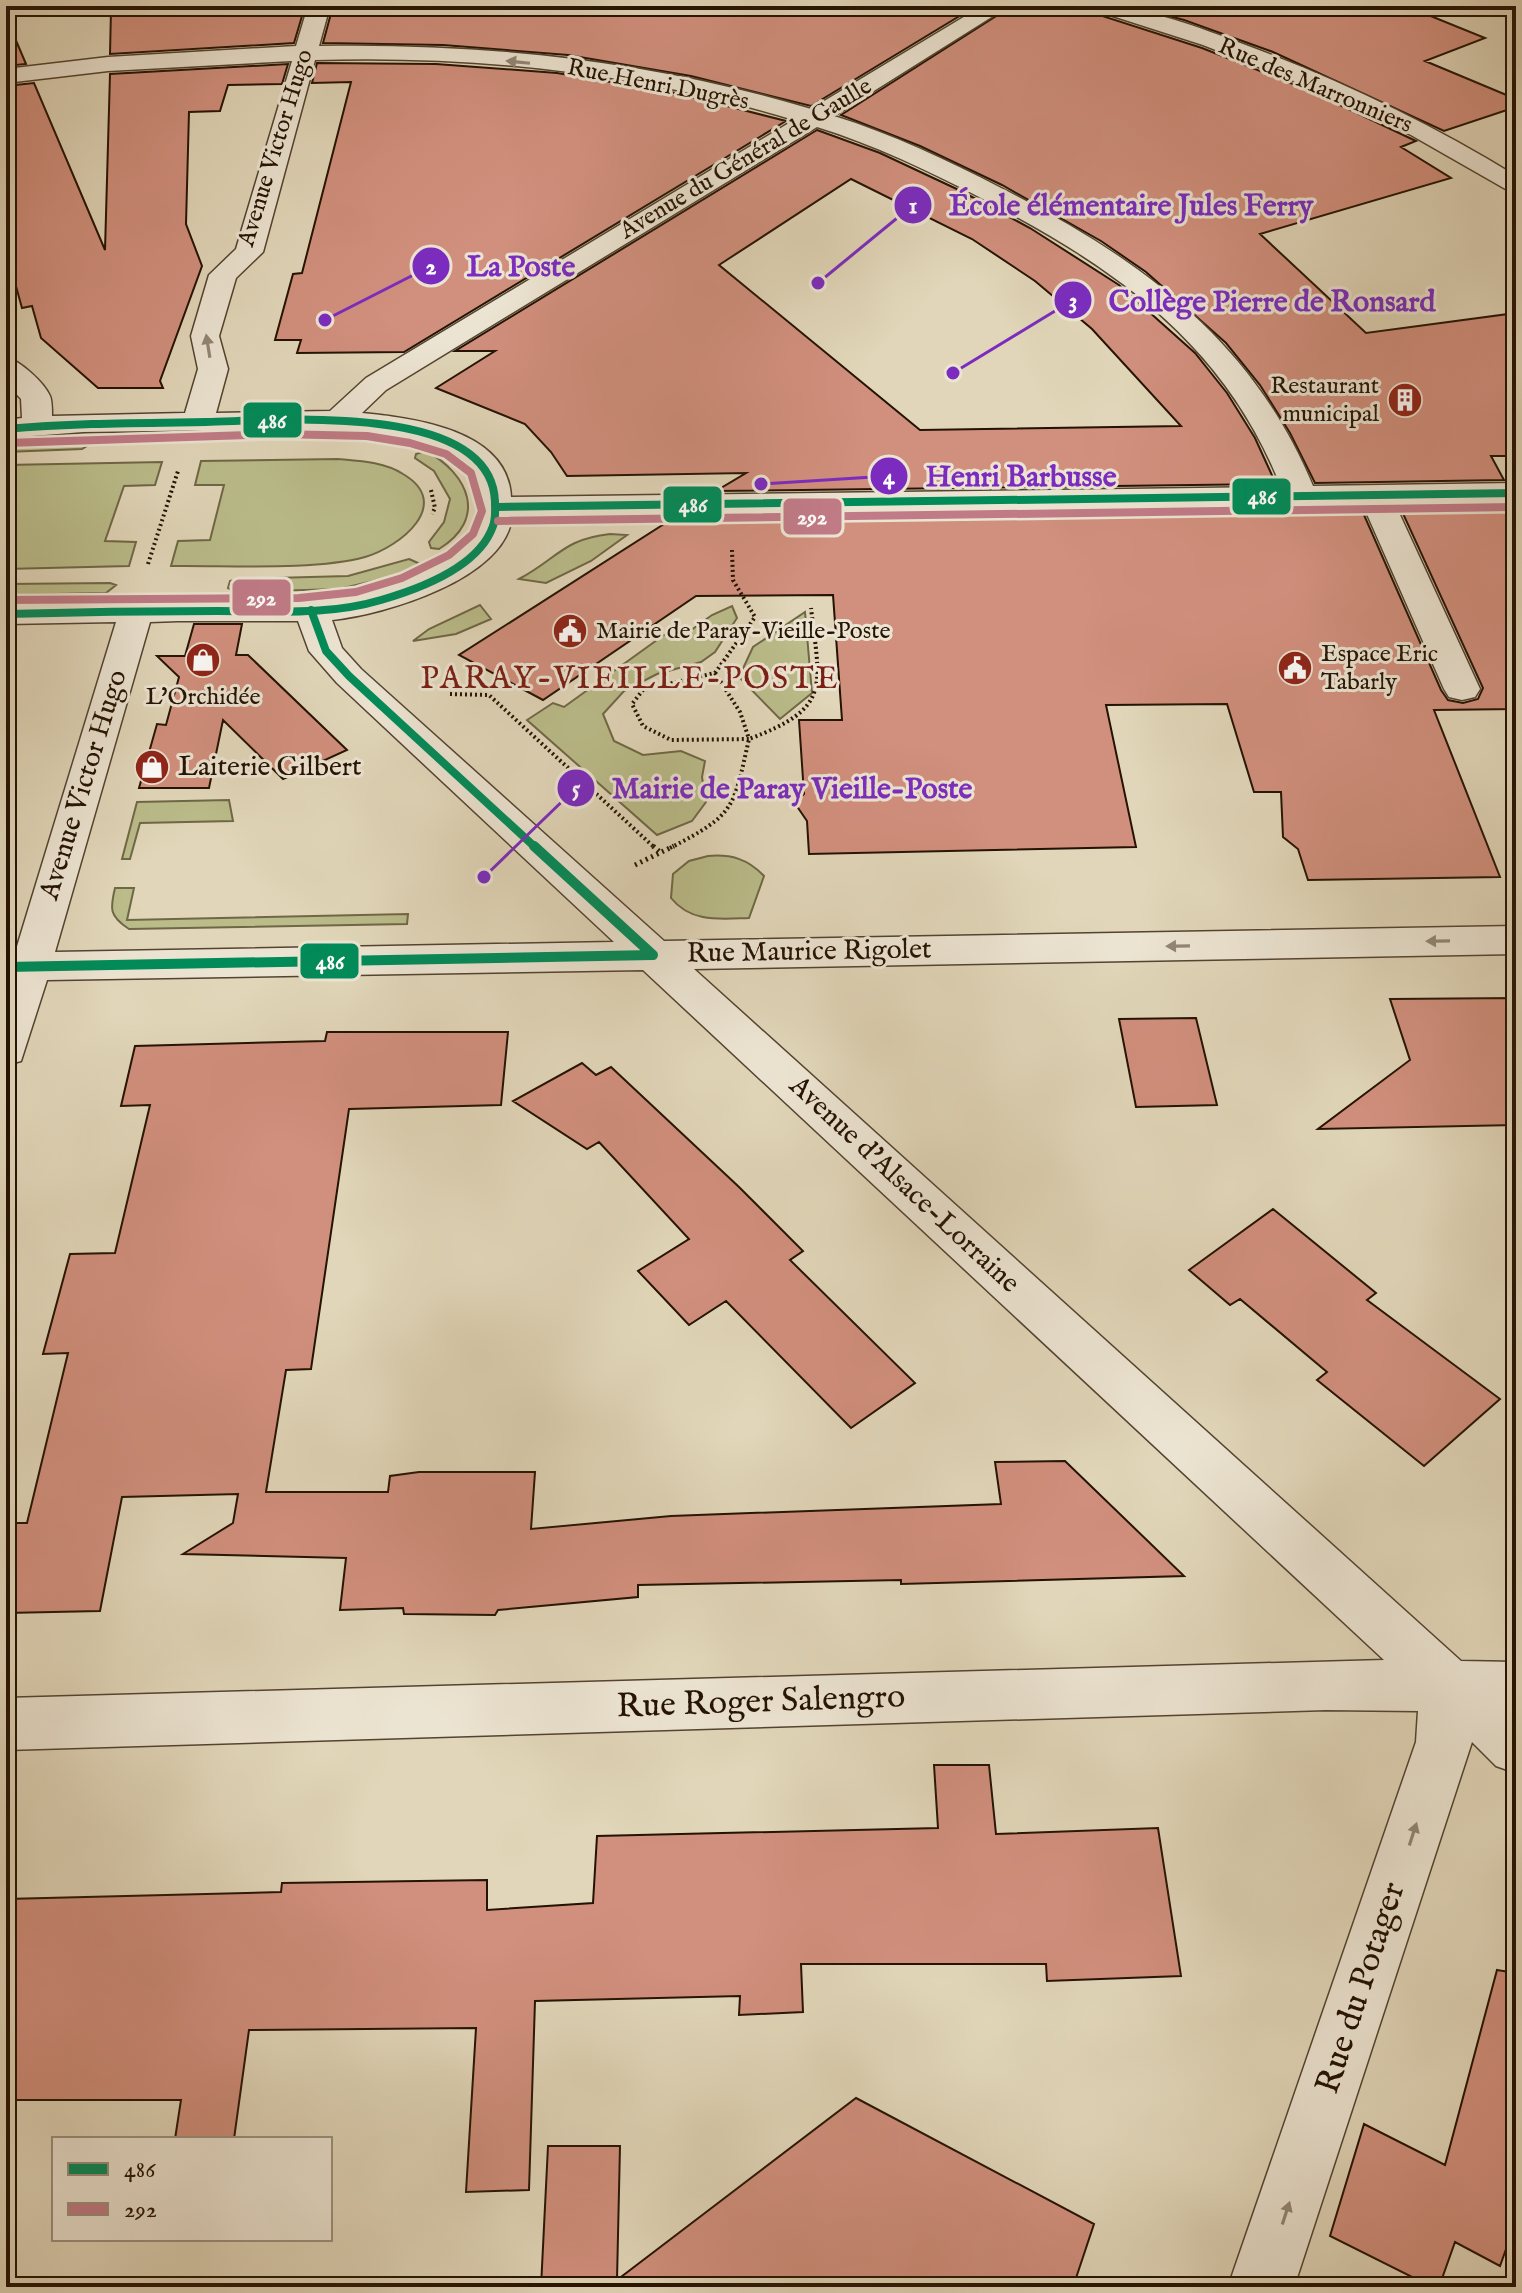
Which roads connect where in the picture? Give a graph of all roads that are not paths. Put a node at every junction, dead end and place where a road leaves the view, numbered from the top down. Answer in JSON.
{"nodes":[{"id":1,"x":319,"y":6,"type":"edge"},
{"id":2,"x":998,"y":6,"type":"edge"},
{"id":3,"x":1105,"y":6,"type":"edge"},
{"id":4,"x":305,"y":53,"type":"junction"},
{"id":5,"x":6,"y":76,"type":"edge"},
{"id":6,"x":814,"y":118,"type":"junction"},
{"id":7,"x":1516,"y":187,"type":"edge"},
{"id":8,"x":6,"y":366,"type":"edge"},
{"id":9,"x":337,"y":421,"type":"junction"},
{"id":10,"x":198,"y":422,"type":"junction"},
{"id":11,"x":37,"y":425,"type":"junction"},
{"id":12,"x":6,"y":429,"type":"edge"},
{"id":13,"x":1516,"y":493,"type":"edge"},
{"id":14,"x":1375,"y":496,"type":"junction"},
{"id":15,"x":1301,"y":497,"type":"junction"},
{"id":16,"x":498,"y":507,"type":"junction"},
{"id":17,"x":311,"y":610,"type":"junction"},
{"id":18,"x":136,"y":612,"type":"junction"},
{"id":19,"x":6,"y":614,"type":"edge"},
{"id":20,"x":1462,"y":689,"type":"dead end"},
{"id":21,"x":1516,"y":940,"type":"edge"},
{"id":22,"x":653,"y":955,"type":"junction"},
{"id":23,"x":17,"y":967,"type":"edge"},
{"id":24,"x":6,"y":1050,"type":"edge"},
{"id":25,"x":1446,"y":1685,"type":"junction"},
{"id":26,"x":1516,"y":1687,"type":"edge"},
{"id":27,"x":6,"y":1724,"type":"edge"},
{"id":28,"x":1516,"y":1747,"type":"edge"},
{"id":29,"x":1261,"y":2287,"type":"edge"}],
"edges":[{"from":1,"to":4,"type":"street","name":"Avenue Victor Hugo"},
{"from":2,"to":6,"type":"street","name":"Avenue du Général de Gaulle"},
{"from":3,"to":7,"type":"street","name":"Rue des Marronniers"},
{"from":4,"to":5,"type":"street","name":"Rue Henri Dugrès"},
{"from":6,"to":4,"type":"street","name":"Rue Henri Dugrès","one_way":true},
{"from":10,"to":4,"type":"street","name":"Avenue Victor Hugo","one_way":true},
{"from":6,"to":9,"type":"street","name":"Avenue du Général de Gaulle"},
{"from":6,"to":15,"type":"street","name":"Rue Henri Dugrès"},
{"from":8,"to":11,"type":"street"},
{"from":9,"to":10,"type":"street"},
{"from":9,"to":16,"type":"street"},
{"from":10,"to":11,"type":"street"},
{"from":11,"to":12,"type":"street"},
{"from":13,"to":14,"type":"street"},
{"from":14,"to":15,"type":"street"},
{"from":14,"to":20,"type":"street"},
{"from":15,"to":16,"type":"street"},
{"from":16,"to":17,"type":"street"},
{"from":17,"to":18,"type":"street"},
{"from":17,"to":22,"type":"street","name":"Avenue d'Alsace-Lorraine"},
{"from":18,"to":19,"type":"street"},
{"from":18,"to":23,"type":"street","name":"Avenue Victor Hugo"},
{"from":21,"to":22,"type":"street","name":"Rue Maurice Rigolet","one_way":true},
{"from":22,"to":23,"type":"street","name":"Rue Maurice Rigolet"},
{"from":22,"to":25,"type":"street","name":"Avenue d'Alsace-Lorraine"},
{"from":23,"to":24,"type":"street","name":"Avenue Victor Hugo"},
{"from":25,"to":26,"type":"street","name":"Rue Roger Salengro"},
{"from":25,"to":27,"type":"street","name":"Rue Roger Salengro"},
{"from":25,"to":28,"type":"street","name":"Avenue d'Alsace-Lorraine"},
{"from":29,"to":25,"type":"street","name":"Rue du Potager","one_way":true}]}
